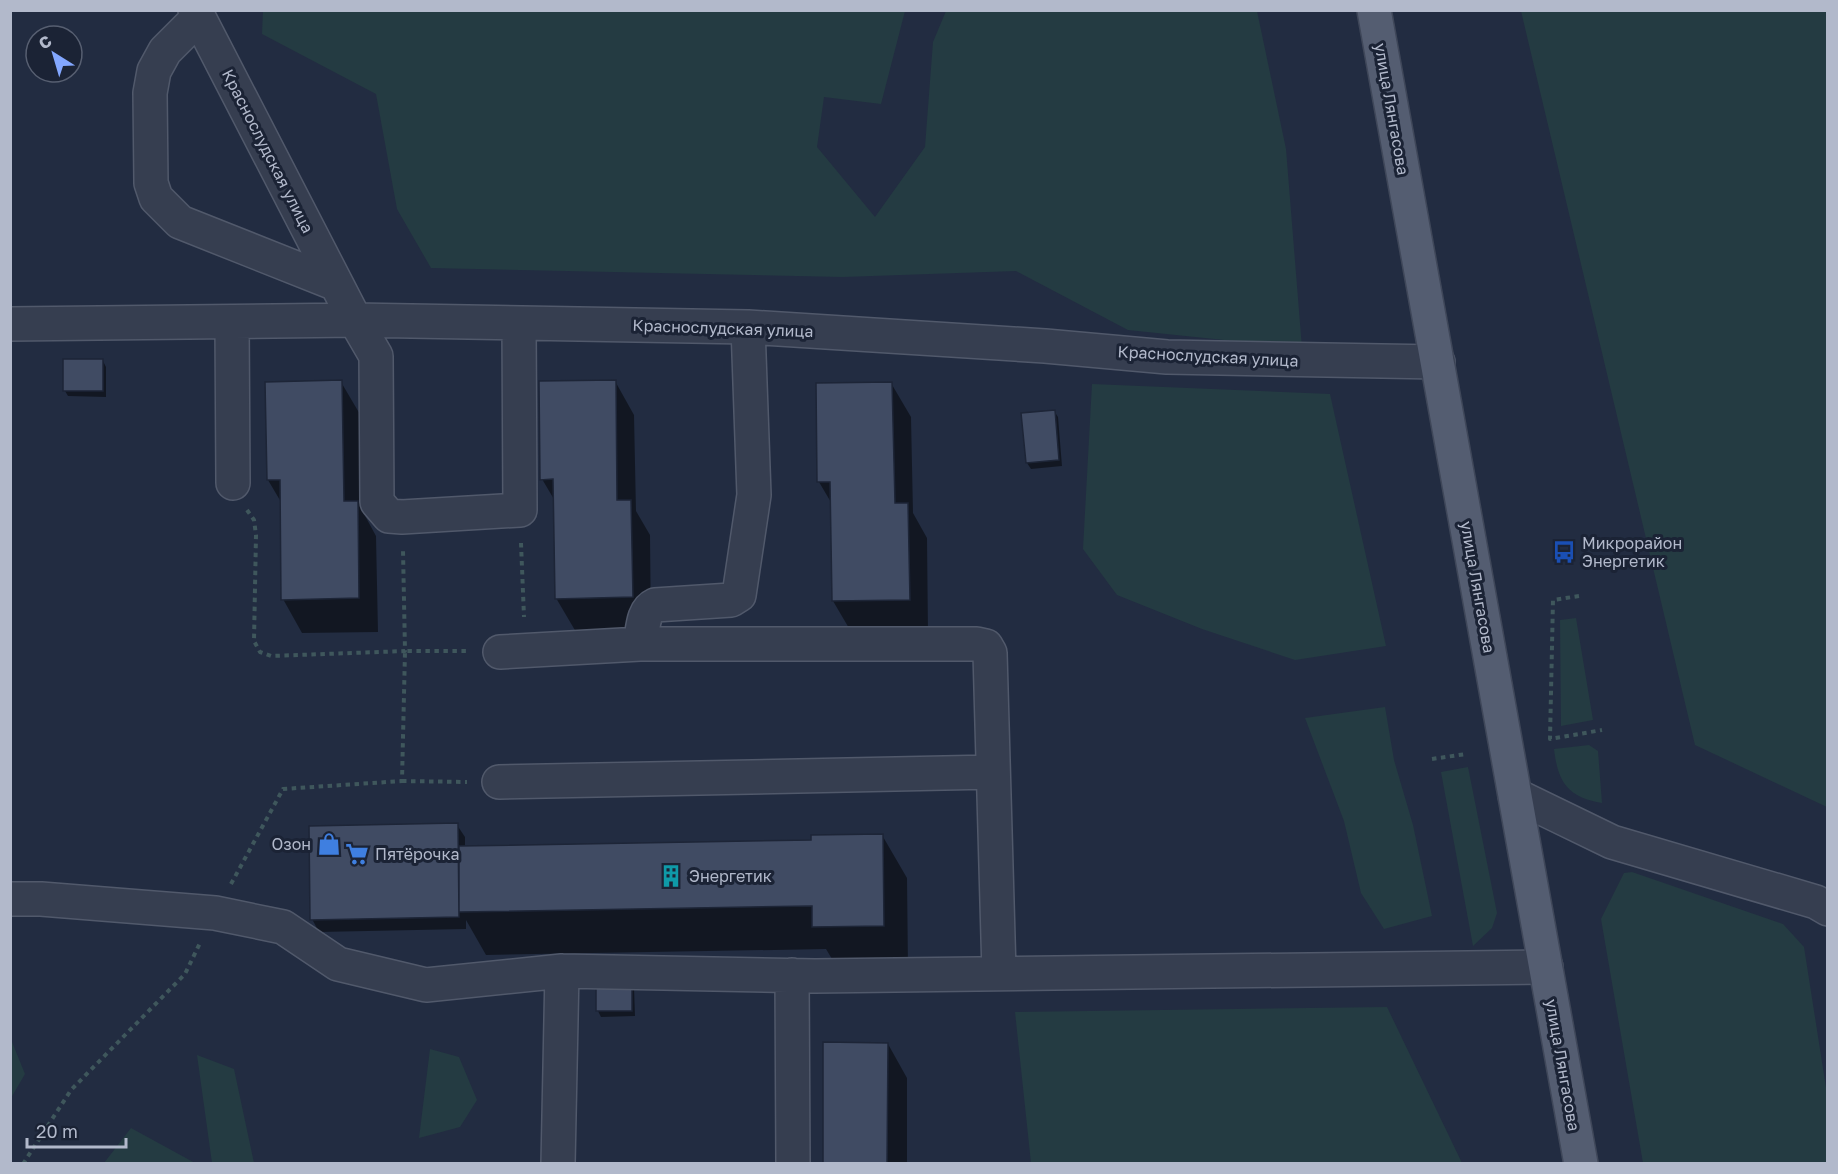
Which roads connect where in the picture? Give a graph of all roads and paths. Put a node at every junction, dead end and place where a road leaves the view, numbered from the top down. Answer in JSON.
{"nodes":[{"id":1,"x":1374,"y":10,"type":"edge"},
{"id":2,"x":197,"y":14,"type":"edge"},
{"id":3,"x":336,"y":284,"type":"junction"},
{"id":4,"x":355,"y":320,"type":"junction"},
{"id":5,"x":232,"y":322,"type":"junction"},
{"id":6,"x":519,"y":323,"type":"junction"},
{"id":7,"x":10,"y":324,"type":"edge"},
{"id":8,"x":748,"y":327,"type":"junction"},
{"id":9,"x":1438,"y":362,"type":"junction"},
{"id":10,"x":233,"y":483,"type":"joint"},
{"id":11,"x":520,"y":510,"type":"junction"},
{"id":12,"x":402,"y":517,"type":"junction"},
{"id":13,"x":1579,"y":596,"type":"dead end"},
{"id":14,"x":640,"y":644,"type":"junction"},
{"id":15,"x":405,"y":651,"type":"junction"},
{"id":16,"x":512,"y":651,"type":"junction"},
{"id":17,"x":1602,"y":730,"type":"dead end"},
{"id":18,"x":1466,"y":754,"type":"dead end"},
{"id":19,"x":1432,"y":759,"type":"dead end"},
{"id":20,"x":993,"y":772,"type":"junction"},
{"id":21,"x":402,"y":782,"type":"junction"},
{"id":22,"x":499,"y":782,"type":"joint"},
{"id":23,"x":1515,"y":795,"type":"junction"},
{"id":24,"x":10,"y":899,"type":"edge"},
{"id":25,"x":1827,"y":909,"type":"edge"},
{"id":26,"x":214,"y":913,"type":"junction"},
{"id":27,"x":1546,"y":967,"type":"junction"},
{"id":28,"x":562,"y":971,"type":"junction"},
{"id":29,"x":999,"y":973,"type":"junction"},
{"id":30,"x":792,"y":975,"type":"junction"},
{"id":31,"x":23,"y":1164,"type":"edge"},
{"id":32,"x":558,"y":1164,"type":"edge"},
{"id":33,"x":793,"y":1164,"type":"edge"},
{"id":34,"x":1581,"y":1164,"type":"edge"}],
"edges":[{"from":1,"to":9,"type":"main road","name":"улица Лянгасова"},
{"from":2,"to":3,"type":"street","name":"Краснослудская улица"},
{"from":2,"to":3,"type":"street"},
{"from":3,"to":4,"type":"street","name":"Краснослудская улица"},
{"from":4,"to":5,"type":"street"},
{"from":4,"to":6,"type":"street","name":"Краснослудская улица"},
{"from":4,"to":12,"type":"street"},
{"from":5,"to":7,"type":"street"},
{"from":5,"to":10,"type":"street"},
{"from":6,"to":8,"type":"street","name":"Краснослудская улица"},
{"from":6,"to":11,"type":"street"},
{"from":8,"to":9,"type":"street","name":"Краснослудская улица"},
{"from":8,"to":14,"type":"street"},
{"from":9,"to":23,"type":"main road","name":"улица Лянгасова"},
{"from":10,"to":15,"type":"path"},
{"from":11,"to":12,"type":"street"},
{"from":11,"to":16,"type":"path"},
{"from":12,"to":15,"type":"path"},
{"from":13,"to":17,"type":"path"},
{"from":14,"to":16,"type":"street"},
{"from":14,"to":20,"type":"street"},
{"from":15,"to":16,"type":"path"},
{"from":15,"to":21,"type":"path"},
{"from":18,"to":19,"type":"path"},
{"from":20,"to":22,"type":"street"},
{"from":20,"to":29,"type":"street"},
{"from":21,"to":22,"type":"path"},
{"from":21,"to":26,"type":"path"},
{"from":23,"to":25,"type":"street"},
{"from":23,"to":27,"type":"main road","name":"улица Лянгасова"},
{"from":24,"to":26,"type":"street"},
{"from":26,"to":28,"type":"street"},
{"from":26,"to":31,"type":"path"},
{"from":27,"to":29,"type":"street"},
{"from":27,"to":34,"type":"main road","name":"улица Лянгасова"},
{"from":28,"to":30,"type":"street"},
{"from":28,"to":32,"type":"street"},
{"from":29,"to":30,"type":"street"},
{"from":30,"to":33,"type":"street"}]}
